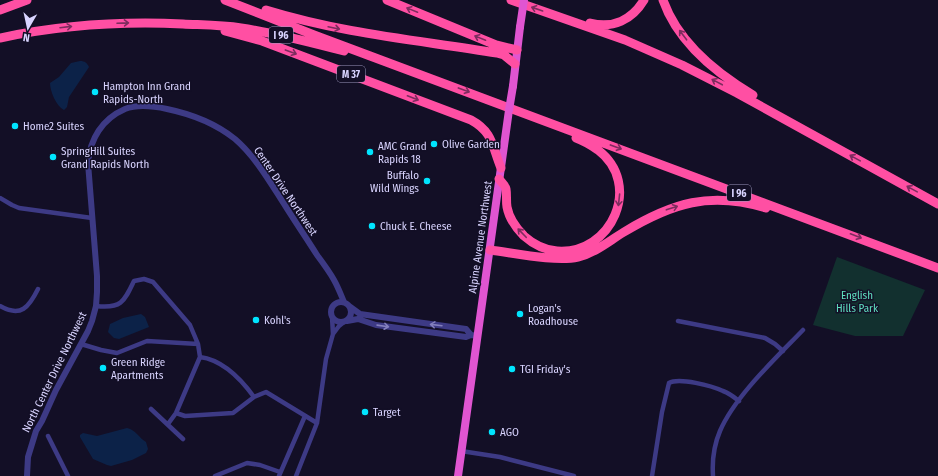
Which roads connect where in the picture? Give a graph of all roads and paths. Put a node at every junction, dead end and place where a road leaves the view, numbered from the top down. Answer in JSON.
{"nodes":[{"id":1,"x":9,"y":0,"type":"edge"},
{"id":2,"x":27,"y":0,"type":"edge"},
{"id":3,"x":225,"y":0,"type":"edge"},
{"id":4,"x":228,"y":0,"type":"edge"},
{"id":5,"x":387,"y":0,"type":"edge"},
{"id":6,"x":511,"y":0,"type":"edge"},
{"id":7,"x":524,"y":0,"type":"edge"},
{"id":8,"x":644,"y":0,"type":"edge"},
{"id":9,"x":664,"y":0,"type":"edge"},
{"id":10,"x":0,"y":5,"type":"edge"},
{"id":11,"x":0,"y":10,"type":"edge"},
{"id":12,"x":563,"y":18,"type":"junction"},
{"id":13,"x":172,"y":23,"type":"junction"},
{"id":14,"x":0,"y":38,"type":"edge"},
{"id":15,"x":506,"y":48,"type":"junction"},
{"id":16,"x":517,"y":50,"type":"junction"},
{"id":17,"x":388,"y":62,"type":"junction"},
{"id":18,"x":515,"y":64,"type":"junction"},
{"id":19,"x":540,"y":119,"type":"junction"},
{"id":20,"x":825,"y":141,"type":"junction"},
{"id":21,"x":501,"y":168,"type":"junction"},
{"id":22,"x":499,"y":179,"type":"junction"},
{"id":23,"x":0,"y":198,"type":"edge"},
{"id":24,"x":938,"y":204,"type":"edge"},
{"id":25,"x":92,"y":218,"type":"junction"},
{"id":26,"x":842,"y":231,"type":"junction"},
{"id":27,"x":490,"y":250,"type":"junction"},
{"id":28,"x":938,"y":268,"type":"edge"},
{"id":29,"x":97,"y":276,"type":"joint"},
{"id":30,"x":337,"y":288,"type":"junction"},
{"id":31,"x":38,"y":289,"type":"dead end"},
{"id":32,"x":334,"y":304,"type":"junction"},
{"id":33,"x":347,"y":304,"type":"junction"},
{"id":34,"x":0,"y":306,"type":"edge"},
{"id":35,"x":96,"y":306,"type":"junction"},
{"id":36,"x":332,"y":317,"type":"junction"},
{"id":37,"x":346,"y":321,"type":"junction"},
{"id":38,"x":678,"y":321,"type":"dead end"},
{"id":39,"x":803,"y":330,"type":"dead end"},
{"id":40,"x":333,"y":334,"type":"junction"},
{"id":41,"x":475,"y":335,"type":"junction"},
{"id":42,"x":81,"y":344,"type":"junction"},
{"id":43,"x":198,"y":344,"type":"junction"},
{"id":44,"x":783,"y":351,"type":"junction"},
{"id":45,"x":200,"y":357,"type":"junction"},
{"id":46,"x":254,"y":397,"type":"junction"},
{"id":47,"x":739,"y":401,"type":"junction"},
{"id":48,"x":151,"y":409,"type":"dead end"},
{"id":49,"x":176,"y":413,"type":"junction"},
{"id":50,"x":305,"y":416,"type":"junction"},
{"id":51,"x":317,"y":423,"type":"junction"},
{"id":52,"x":168,"y":424,"type":"junction"},
{"id":53,"x":48,"y":436,"type":"dead end"},
{"id":54,"x":183,"y":439,"type":"dead end"},
{"id":55,"x":461,"y":450,"type":"junction"},
{"id":56,"x":279,"y":474,"type":"edge"},
{"id":57,"x":27,"y":476,"type":"edge"},
{"id":58,"x":68,"y":476,"type":"edge"},
{"id":59,"x":215,"y":476,"type":"edge"},
{"id":60,"x":296,"y":476,"type":"edge"},
{"id":61,"x":458,"y":476,"type":"edge"},
{"id":62,"x":574,"y":476,"type":"edge"},
{"id":63,"x":652,"y":476,"type":"edge"},
{"id":64,"x":713,"y":476,"type":"edge"}],
"edges":[{"from":1,"to":10,"type":"highway"},
{"from":2,"to":11,"type":"highway"},
{"from":3,"to":17,"type":"highway"},
{"from":4,"to":18,"type":"highway","one_way":true},
{"from":15,"to":5,"type":"highway","one_way":true},
{"from":12,"to":6,"type":"highway","one_way":true},
{"from":7,"to":16,"type":"highway","name":"Alpine Avenue Northwest","bridge":true},
{"from":8,"to":12,"type":"highway"},
{"from":20,"to":9,"type":"highway","one_way":true},
{"from":20,"to":12,"type":"highway","one_way":true},
{"from":14,"to":13,"type":"highway","number":"I 96","one_way":true},
{"from":13,"to":17,"type":"highway","number":"I 96"},
{"from":13,"to":21,"type":"highway","number":"M 37","one_way":true},
{"from":15,"to":16,"type":"highway"},
{"from":15,"to":18,"type":"highway"},
{"from":16,"to":18,"type":"highway","name":"Alpine Avenue Northwest"},
{"from":17,"to":19,"type":"highway","number":"I 96","one_way":true},
{"from":18,"to":21,"type":"highway","name":"Alpine Avenue Northwest","bridge":true},
{"from":19,"to":22,"type":"highway","one_way":true},
{"from":19,"to":26,"type":"highway","number":"I 96","one_way":true},
{"from":24,"to":20,"type":"highway","one_way":true},
{"from":21,"to":22,"type":"highway","name":"Alpine Avenue Northwest"},
{"from":22,"to":27,"type":"highway","name":"Alpine Avenue Northwest"},
{"from":23,"to":25,"type":"street"},
{"from":25,"to":29,"type":"street","name":"Center Drive Northwest"},
{"from":25,"to":30,"type":"street","name":"Center Drive Northwest"},
{"from":27,"to":26,"type":"highway","one_way":true},
{"from":26,"to":28,"type":"highway","number":"I 96","one_way":true},
{"from":27,"to":41,"type":"highway","name":"Alpine Avenue Northwest"},
{"from":29,"to":35,"type":"street","name":"North Center Drive Northwest"},
{"from":30,"to":32,"type":"street"},
{"from":30,"to":33,"type":"street","name":"Center Drive Northwest"},
{"from":31,"to":34,"type":"street"},
{"from":32,"to":33,"type":"street"},
{"from":32,"to":36,"type":"street"},
{"from":33,"to":37,"type":"street"},
{"from":41,"to":33,"type":"street","one_way":true},
{"from":35,"to":42,"type":"street","name":"North Center Drive Northwest"},
{"from":35,"to":43,"type":"street"},
{"from":36,"to":37,"type":"street"},
{"from":36,"to":40,"type":"street"},
{"from":37,"to":40,"type":"street"},
{"from":37,"to":41,"type":"street","one_way":true},
{"from":38,"to":44,"type":"street"},
{"from":39,"to":44,"type":"street"},
{"from":40,"to":51,"type":"street"},
{"from":41,"to":55,"type":"highway","name":"Alpine Avenue Northwest"},
{"from":42,"to":43,"type":"street"},
{"from":42,"to":57,"type":"street","name":"North Center Drive Northwest"},
{"from":43,"to":45,"type":"street"},
{"from":44,"to":47,"type":"street"},
{"from":45,"to":46,"type":"street"},
{"from":45,"to":49,"type":"street"},
{"from":46,"to":49,"type":"street"},
{"from":46,"to":50,"type":"street"},
{"from":47,"to":63,"type":"street"},
{"from":47,"to":64,"type":"street"},
{"from":48,"to":52,"type":"street"},
{"from":49,"to":52,"type":"street"},
{"from":50,"to":51,"type":"street"},
{"from":50,"to":56,"type":"street"},
{"from":51,"to":60,"type":"street"},
{"from":52,"to":54,"type":"street"},
{"from":53,"to":58,"type":"street"},
{"from":55,"to":61,"type":"highway","name":"Alpine Avenue Northwest"},
{"from":55,"to":62,"type":"street"},
{"from":56,"to":59,"type":"street"}]}
